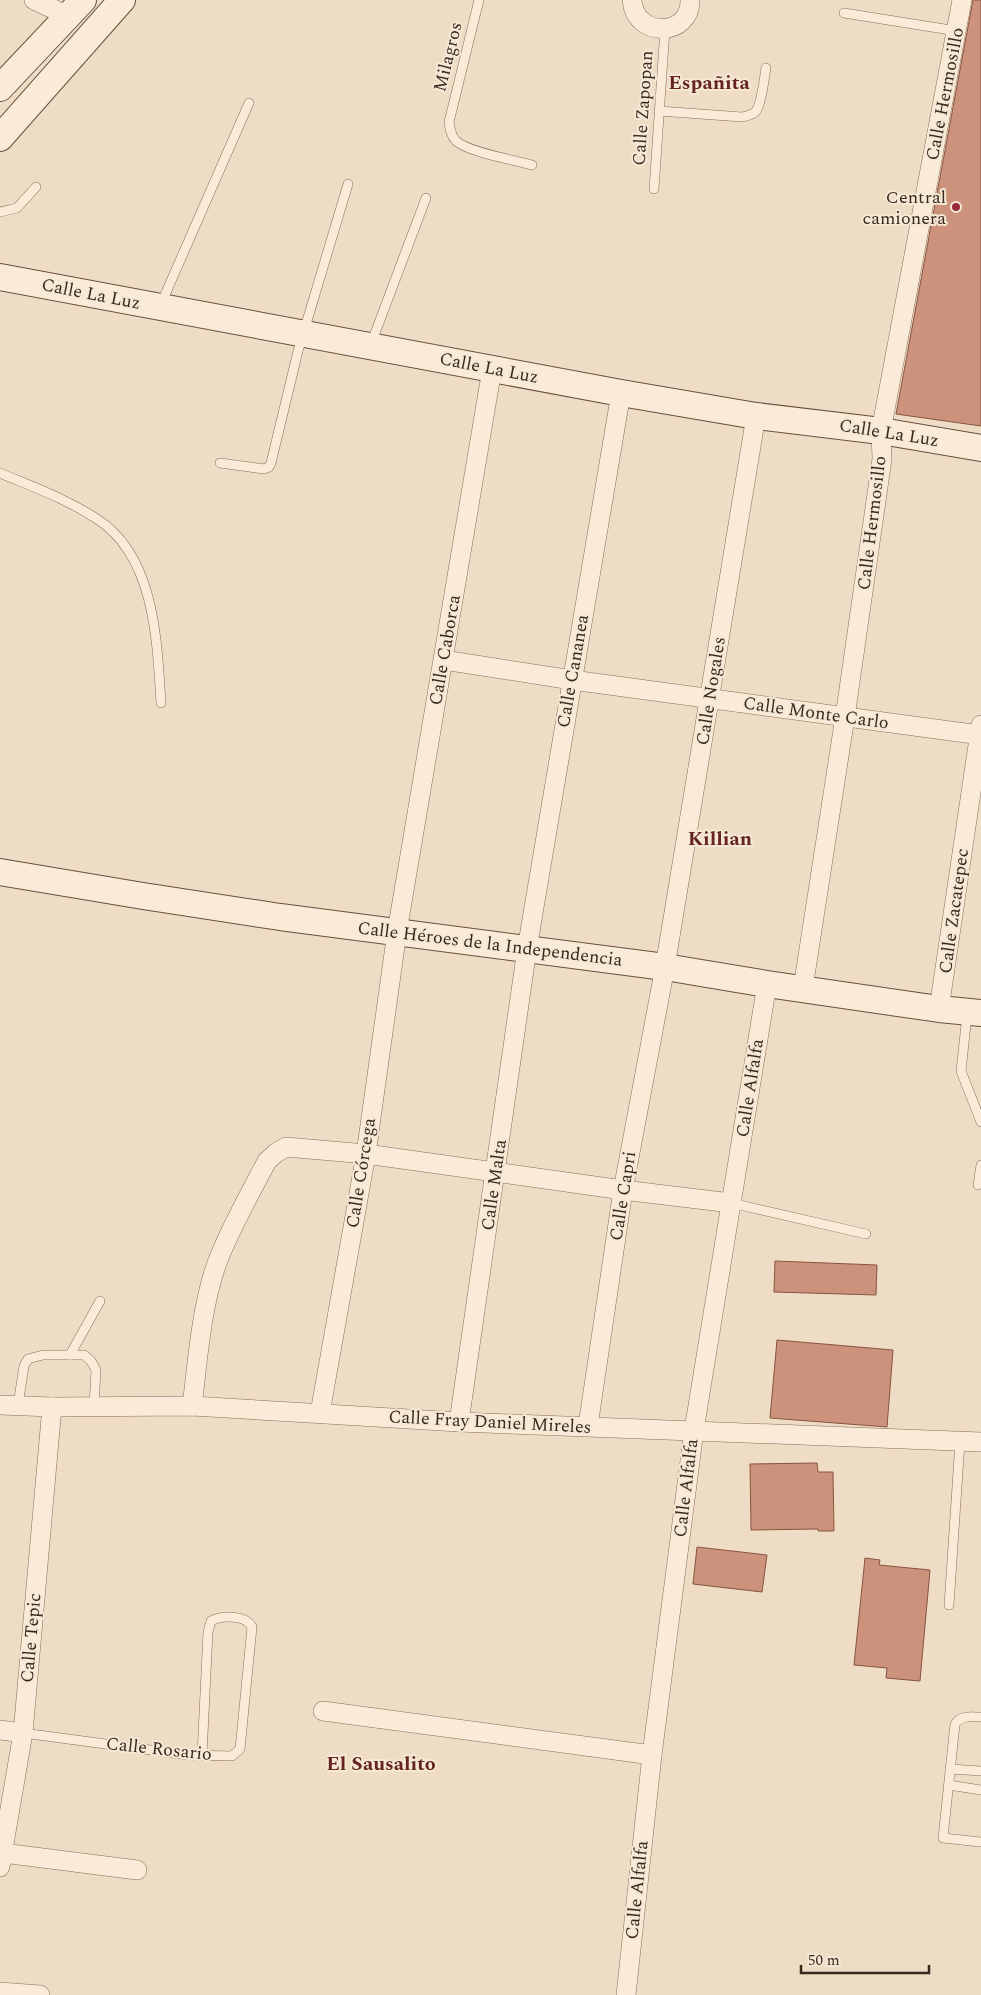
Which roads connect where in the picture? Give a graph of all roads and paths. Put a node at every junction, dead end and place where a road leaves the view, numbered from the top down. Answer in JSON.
{"nodes":[{"id":1,"x":34,"y":0,"type":"edge"},
{"id":2,"x":122,"y":0,"type":"edge"},
{"id":3,"x":479,"y":0,"type":"edge"},
{"id":4,"x":632,"y":0,"type":"edge"},
{"id":5,"x":690,"y":0,"type":"edge"},
{"id":6,"x":962,"y":0,"type":"edge"},
{"id":7,"x":76,"y":8,"type":"edge"},
{"id":8,"x":844,"y":13,"type":"dead end"},
{"id":9,"x":665,"y":29,"type":"junction"},
{"id":10,"x":957,"y":31,"type":"junction"},
{"id":11,"x":766,"y":68,"type":"dead end"},
{"id":12,"x":0,"y":88,"type":"edge"},
{"id":13,"x":249,"y":103,"type":"dead end"},
{"id":14,"x":659,"y":111,"type":"junction"},
{"id":15,"x":0,"y":138,"type":"edge"},
{"id":16,"x":532,"y":165,"type":"dead end"},
{"id":17,"x":348,"y":184,"type":"dead end"},
{"id":18,"x":36,"y":187,"type":"dead end"},
{"id":19,"x":654,"y":189,"type":"dead end"},
{"id":20,"x":426,"y":198,"type":"dead end"},
{"id":21,"x":0,"y":212,"type":"edge"},
{"id":22,"x":0,"y":276,"type":"edge"},
{"id":23,"x":160,"y":307,"type":"junction"},
{"id":24,"x":303,"y":334,"type":"junction"},
{"id":25,"x":370,"y":346,"type":"junction"},
{"id":26,"x":492,"y":369,"type":"junction"},
{"id":27,"x":621,"y":393,"type":"junction"},
{"id":28,"x":756,"y":416,"type":"junction"},
{"id":29,"x":881,"y":431,"type":"junction"},
{"id":30,"x":981,"y":448,"type":"edge"},
{"id":31,"x":220,"y":463,"type":"dead end"},
{"id":32,"x":0,"y":473,"type":"edge"},
{"id":33,"x":444,"y":660,"type":"junction"},
{"id":34,"x":572,"y":680,"type":"junction"},
{"id":35,"x":710,"y":697,"type":"junction"},
{"id":36,"x":161,"y":703,"type":"dead end"},
{"id":37,"x":845,"y":717,"type":"junction"},
{"id":38,"x":981,"y":731,"type":"edge"},
{"id":39,"x":0,"y":872,"type":"edge"},
{"id":40,"x":397,"y":932,"type":"junction"},
{"id":41,"x":527,"y":948,"type":"junction"},
{"id":42,"x":665,"y":967,"type":"junction"},
{"id":43,"x":767,"y":984,"type":"junction"},
{"id":44,"x":803,"y":988,"type":"junction"},
{"id":45,"x":939,"y":1009,"type":"junction"},
{"id":46,"x":974,"y":1013,"type":"edge"},
{"id":47,"x":981,"y":1122,"type":"edge"},
{"id":48,"x":366,"y":1154,"type":"junction"},
{"id":49,"x":981,"y":1165,"type":"edge"},
{"id":50,"x":496,"y":1172,"type":"junction"},
{"id":51,"x":978,"y":1185,"type":"dead end"},
{"id":52,"x":623,"y":1190,"type":"junction"},
{"id":53,"x":731,"y":1203,"type":"junction"},
{"id":54,"x":866,"y":1234,"type":"dead end"},
{"id":55,"x":100,"y":1301,"type":"dead end"},
{"id":56,"x":70,"y":1355,"type":"junction"},
{"id":57,"x":9,"y":1405,"type":"edge"},
{"id":58,"x":52,"y":1406,"type":"junction"},
{"id":59,"x":94,"y":1406,"type":"junction"},
{"id":60,"x":192,"y":1406,"type":"junction"},
{"id":61,"x":320,"y":1413,"type":"junction"},
{"id":62,"x":460,"y":1422,"type":"junction"},
{"id":63,"x":588,"y":1426,"type":"junction"},
{"id":64,"x":694,"y":1430,"type":"junction"},
{"id":65,"x":960,"y":1442,"type":"junction"},
{"id":66,"x":981,"y":1442,"type":"edge"},
{"id":67,"x":949,"y":1606,"type":"dead end"},
{"id":68,"x":323,"y":1712,"type":"dead end"},
{"id":69,"x":981,"y":1718,"type":"edge"},
{"id":70,"x":0,"y":1730,"type":"edge"},
{"id":71,"x":23,"y":1733,"type":"junction"},
{"id":72,"x":652,"y":1755,"type":"junction"},
{"id":73,"x":202,"y":1756,"type":"junction"},
{"id":74,"x":950,"y":1769,"type":"junction"},
{"id":75,"x":981,"y":1771,"type":"edge"},
{"id":76,"x":949,"y":1786,"type":"junction"},
{"id":77,"x":981,"y":1790,"type":"edge"},
{"id":78,"x":981,"y":1842,"type":"edge"},
{"id":79,"x":1,"y":1860,"type":"edge"},
{"id":80,"x":137,"y":1870,"type":"dead end"},
{"id":81,"x":0,"y":1992,"type":"edge"},
{"id":82,"x":40,"y":1995,"type":"edge"},
{"id":83,"x":626,"y":1995,"type":"edge"}],
"edges":[{"from":1,"to":7,"type":"street"},
{"from":2,"to":15,"type":"street"},
{"from":3,"to":16,"type":"lane","name":"Milagros"},
{"from":4,"to":9,"type":"street"},
{"from":5,"to":9,"type":"street"},
{"from":6,"to":10,"type":"street","name":"Calle Hermosillo"},
{"from":7,"to":12,"type":"street"},
{"from":8,"to":10,"type":"lane"},
{"from":9,"to":14,"type":"lane","name":"Calle Zapopan"},
{"from":10,"to":29,"type":"street","name":"Calle Hermosillo"},
{"from":11,"to":14,"type":"lane"},
{"from":13,"to":23,"type":"lane"},
{"from":14,"to":19,"type":"lane","name":"Calle Zapopan"},
{"from":17,"to":24,"type":"lane"},
{"from":18,"to":21,"type":"lane"},
{"from":20,"to":25,"type":"lane"},
{"from":22,"to":23,"type":"street","name":"Calle La Luz"},
{"from":23,"to":24,"type":"street","name":"Calle La Luz"},
{"from":24,"to":25,"type":"street","name":"Calle La Luz"},
{"from":24,"to":31,"type":"lane"},
{"from":25,"to":26,"type":"street","name":"Calle La Luz"},
{"from":26,"to":27,"type":"street","name":"Calle La Luz"},
{"from":26,"to":33,"type":"street","name":"Calle Caborca"},
{"from":27,"to":28,"type":"street","name":"Calle La Luz"},
{"from":27,"to":34,"type":"street","name":"Calle Cananea"},
{"from":28,"to":29,"type":"street","name":"Calle La Luz"},
{"from":28,"to":35,"type":"street","name":"Calle Nogales"},
{"from":29,"to":30,"type":"street","name":"Calle La Luz"},
{"from":29,"to":37,"type":"street","name":"Calle Hermosillo"},
{"from":32,"to":36,"type":"lane"},
{"from":33,"to":34,"type":"street","name":"Calle Monte Carlo"},
{"from":33,"to":40,"type":"street","name":"Calle Caborca"},
{"from":34,"to":35,"type":"street","name":"Calle Monte Carlo"},
{"from":34,"to":41,"type":"street","name":"Calle Cananea"},
{"from":35,"to":37,"type":"street","name":"Calle Monte Carlo"},
{"from":35,"to":42,"type":"street","name":"Calle Nogales"},
{"from":37,"to":38,"type":"street","name":"Calle Monte Carlo"},
{"from":37,"to":44,"type":"street","name":"Calle Hermosillo"},
{"from":38,"to":45,"type":"street","name":"Calle Zacatepec"},
{"from":39,"to":40,"type":"street","name":"Calle Héroes de la Independencia"},
{"from":40,"to":41,"type":"street","name":"Calle Héroes de la Independencia"},
{"from":40,"to":48,"type":"street","name":"Calle Córcega"},
{"from":41,"to":42,"type":"street","name":"Calle Héroes de la Independencia"},
{"from":41,"to":50,"type":"street","name":"Calle Malta"},
{"from":42,"to":43,"type":"street","name":"Calle Héroes de la Independencia"},
{"from":42,"to":52,"type":"street","name":"Calle Capri"},
{"from":43,"to":44,"type":"street","name":"Calle Héroes de la Independencia"},
{"from":43,"to":53,"type":"street","name":"Calle Alfalfa"},
{"from":44,"to":45,"type":"street","name":"Calle Héroes de la Independencia"},
{"from":45,"to":46,"type":"street","name":"Calle Héroes de la Independencia"},
{"from":46,"to":47,"type":"lane"},
{"from":48,"to":50,"type":"street"},
{"from":48,"to":60,"type":"street"},
{"from":48,"to":61,"type":"street","name":"Calle Córcega"},
{"from":49,"to":51,"type":"lane"},
{"from":50,"to":52,"type":"street"},
{"from":50,"to":62,"type":"street","name":"Calle Malta"},
{"from":52,"to":53,"type":"street"},
{"from":52,"to":63,"type":"street","name":"Calle Capri"},
{"from":53,"to":54,"type":"lane"},
{"from":53,"to":64,"type":"street","name":"Calle Alfalfa"},
{"from":55,"to":56,"type":"lane"},
{"from":56,"to":57,"type":"lane"},
{"from":56,"to":59,"type":"lane"},
{"from":57,"to":58,"type":"street","name":"Calle Fray Daniel Mireles"},
{"from":58,"to":59,"type":"street","name":"Calle Fray Daniel Mireles"},
{"from":58,"to":71,"type":"street","name":"Calle Tepic"},
{"from":59,"to":60,"type":"street","name":"Calle Fray Daniel Mireles"},
{"from":60,"to":61,"type":"street","name":"Calle Fray Daniel Mireles"},
{"from":61,"to":62,"type":"street","name":"Calle Fray Daniel Mireles"},
{"from":62,"to":63,"type":"street","name":"Calle Fray Daniel Mireles"},
{"from":63,"to":64,"type":"street","name":"Calle Fray Daniel Mireles"},
{"from":64,"to":65,"type":"street","name":"Calle Fray Daniel Mireles"},
{"from":64,"to":72,"type":"street","name":"Calle Alfalfa"},
{"from":65,"to":66,"type":"street","name":"Calle Fray Daniel Mireles"},
{"from":65,"to":67,"type":"lane"},
{"from":68,"to":72,"type":"street"},
{"from":69,"to":74,"type":"lane"},
{"from":70,"to":71,"type":"street","name":"Calle Rosario"},
{"from":71,"to":73,"type":"lane","name":"Calle Rosario"},
{"from":71,"to":79,"type":"street","name":"Calle Tepic"},
{"from":72,"to":83,"type":"street","name":"Calle Alfalfa"},
{"from":73,"to":73,"type":"lane","name":"Calle Rosario"},
{"from":74,"to":75,"type":"lane"},
{"from":74,"to":76,"type":"lane"},
{"from":76,"to":77,"type":"lane"},
{"from":76,"to":78,"type":"lane"},
{"from":79,"to":80,"type":"street"},
{"from":81,"to":82,"type":"street"}]}
